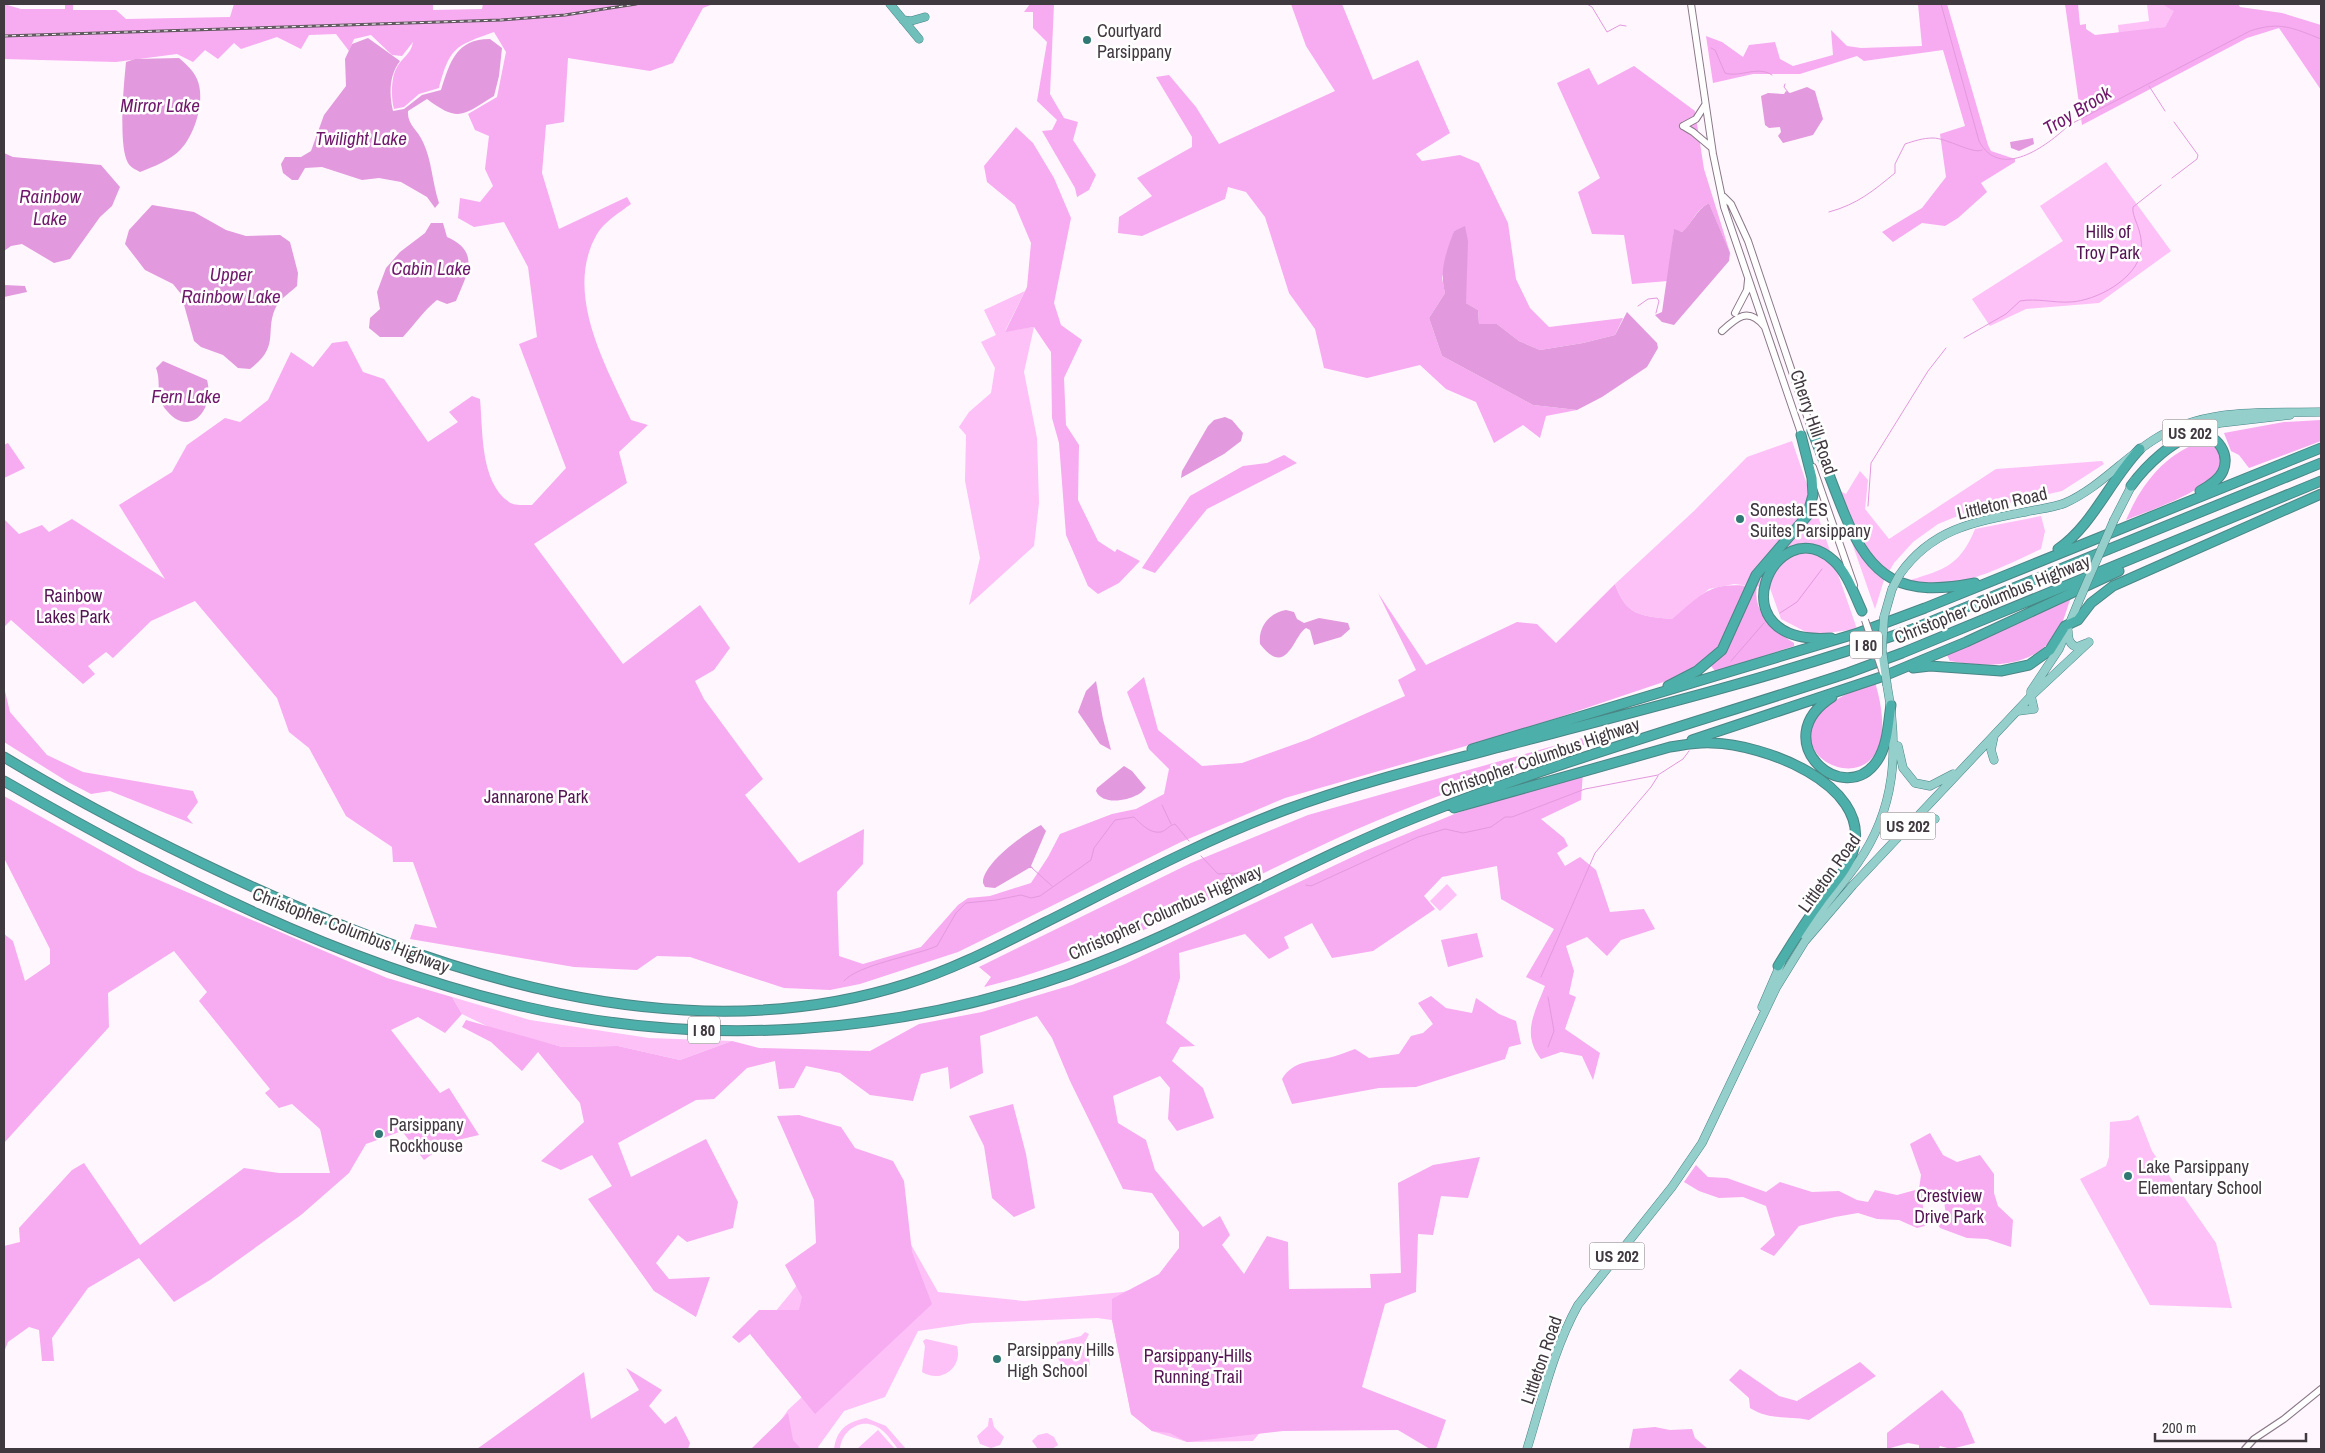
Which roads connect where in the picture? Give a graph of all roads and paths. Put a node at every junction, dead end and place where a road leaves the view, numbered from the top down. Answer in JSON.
{"nodes":[{"id":1,"x":890,"y":4,"type":"edge"},
{"id":2,"x":1691,"y":4,"type":"edge"},
{"id":3,"x":925,"y":17,"type":"dead end"},
{"id":4,"x":903,"y":20,"type":"junction"},
{"id":5,"x":919,"y":39,"type":"dead end"},
{"id":6,"x":1706,"y":104,"type":"junction"},
{"id":7,"x":1712,"y":148,"type":"junction"},
{"id":8,"x":1724,"y":197,"type":"junction"},
{"id":9,"x":1748,"y":274,"type":"junction"},
{"id":10,"x":1735,"y":313,"type":"dead end"},
{"id":11,"x":1765,"y":328,"type":"junction"},
{"id":12,"x":1722,"y":331,"type":"dead end"},
{"id":13,"x":2306,"y":412,"type":"junction"},
{"id":14,"x":2321,"y":412,"type":"edge"},
{"id":15,"x":1812,"y":430,"type":"joint"},
{"id":16,"x":1801,"y":435,"type":"junction"},
{"id":17,"x":2321,"y":448,"type":"edge"},
{"id":18,"x":2140,"y":449,"type":"junction"},
{"id":19,"x":2321,"y":463,"type":"edge"},
{"id":20,"x":2321,"y":482,"type":"edge"},
{"id":21,"x":2131,"y":486,"type":"junction"},
{"id":22,"x":2321,"y":494,"type":"edge"},
{"id":23,"x":2125,"y":526,"type":"junction"},
{"id":24,"x":2169,"y":545,"type":"junction"},
{"id":25,"x":2044,"y":559,"type":"junction"},
{"id":26,"x":1993,"y":580,"type":"junction"},
{"id":27,"x":1864,"y":615,"type":"junction"},
{"id":28,"x":2069,"y":626,"type":"junction"},
{"id":29,"x":1858,"y":632,"type":"junction"},
{"id":30,"x":1900,"y":669,"type":"junction"},
{"id":31,"x":1858,"y":685,"type":"junction"},
{"id":32,"x":1887,"y":685,"type":"junction"},
{"id":33,"x":2031,"y":696,"type":"junction"},
{"id":34,"x":1891,"y":705,"type":"junction"},
{"id":35,"x":1592,"y":714,"type":"junction"},
{"id":36,"x":1893,"y":720,"type":"junction"},
{"id":37,"x":1994,"y":735,"type":"junction"},
{"id":38,"x":1668,"y":748,"type":"junction"},
{"id":39,"x":4,"y":757,"type":"edge"},
{"id":40,"x":1972,"y":758,"type":"junction"},
{"id":41,"x":1961,"y":770,"type":"junction"},
{"id":42,"x":1394,"y":776,"type":"junction"},
{"id":43,"x":4,"y":781,"type":"edge"},
{"id":44,"x":1936,"y":796,"type":"junction"},
{"id":45,"x":1415,"y":818,"type":"junction"},
{"id":46,"x":1911,"y":823,"type":"junction"},
{"id":47,"x":1778,"y":966,"type":"junction"},
{"id":48,"x":1753,"y":1034,"type":"junction"},
{"id":49,"x":2321,"y":1389,"type":"edge"},
{"id":50,"x":1527,"y":1449,"type":"edge"},
{"id":51,"x":2245,"y":1449,"type":"edge"}],
"edges":[{"from":1,"to":4,"type":"highway"},
{"from":2,"to":6,"type":"main road","name":"Cherry Hill Road"},
{"from":3,"to":4,"type":"highway"},
{"from":4,"to":5,"type":"highway"},
{"from":6,"to":7,"type":"main road","name":"Cherry Hill Road"},
{"from":6,"to":7,"type":"main road"},
{"from":7,"to":8,"type":"main road","name":"Cherry Hill Road"},
{"from":8,"to":9,"type":"main road","name":"Cherry Hill Road"},
{"from":8,"to":15,"type":"main road","name":"Cherry Hill Road"},
{"from":9,"to":10,"type":"main road"},
{"from":9,"to":11,"type":"main road","name":"Cherry Hill Road"},
{"from":11,"to":12,"type":"main road"},
{"from":11,"to":16,"type":"main road","name":"Cherry Hill Road"},
{"from":13,"to":14,"type":"main road","name":"Littleton Road","number":"US 202"},
{"from":13,"to":18,"type":"main road","name":"Littleton Road","number":"US 202"},
{"from":13,"to":21,"type":"main road","name":"Littleton Road","number":"US 202"},
{"from":15,"to":26,"type":"highway"},
{"from":16,"to":27,"type":"main road","name":"Cherry Hill Road"},
{"from":16,"to":35,"type":"highway"},
{"from":17,"to":23,"type":"highway"},
{"from":18,"to":25,"type":"highway"},
{"from":18,"to":32,"type":"main road","name":"Littleton Road","number":"US 202","bridge":true},
{"from":19,"to":42,"type":"highway","name":"Christopher Columbus Highway","number":"I 80"},
{"from":20,"to":24,"type":"highway","name":"Christopher Columbus Highway","number":"I 80"},
{"from":21,"to":23,"type":"highway"},
{"from":21,"to":28,"type":"main road","name":"Littleton Road","number":"US 202","bridge":true},
{"from":22,"to":28,"type":"highway"},
{"from":23,"to":25,"type":"highway"},
{"from":24,"to":30,"type":"highway"},
{"from":24,"to":45,"type":"highway","name":"Christopher Columbus Highway","number":"I 80"},
{"from":25,"to":26,"type":"highway"},
{"from":26,"to":29,"type":"highway"},
{"from":27,"to":29,"type":"highway"},
{"from":27,"to":32,"type":"main road","name":"Cherry Hill Road","bridge":true},
{"from":28,"to":30,"type":"highway"},
{"from":28,"to":33,"type":"main road","name":"Littleton Road","number":"US 202"},
{"from":28,"to":33,"type":"main road"},
{"from":29,"to":35,"type":"highway"},
{"from":30,"to":31,"type":"highway"},
{"from":31,"to":34,"type":"highway"},
{"from":31,"to":38,"type":"highway"},
{"from":32,"to":34,"type":"main road","name":"Littleton Road","number":"US 202"},
{"from":33,"to":37,"type":"main road","name":"Littleton Road","number":"US 202"},
{"from":34,"to":36,"type":"main road","name":"Littleton Road","number":"US 202"},
{"from":35,"to":42,"type":"highway"},
{"from":36,"to":41,"type":"main road"},
{"from":36,"to":47,"type":"main road","name":"Littleton Road","number":"US 202"},
{"from":37,"to":40,"type":"main road","name":"Littleton Road","number":"US 202"},
{"from":37,"to":40,"type":"main road"},
{"from":38,"to":45,"type":"highway"},
{"from":38,"to":47,"type":"highway"},
{"from":39,"to":42,"type":"highway","name":"Christopher Columbus Highway","number":"I 80"},
{"from":40,"to":41,"type":"main road","name":"Littleton Road","number":"US 202"},
{"from":41,"to":44,"type":"main road","name":"Littleton Road","number":"US 202"},
{"from":43,"to":45,"type":"highway","name":"Christopher Columbus Highway","number":"I 80"},
{"from":44,"to":46,"type":"main road","name":"Littleton Road","number":"US 202"},
{"from":44,"to":46,"type":"main road"},
{"from":46,"to":48,"type":"main road","name":"Littleton Road","number":"US 202"},
{"from":47,"to":48,"type":"main road","name":"Littleton Road","number":"US 202"},
{"from":48,"to":50,"type":"main road","name":"Littleton Road","number":"US 202"},
{"from":49,"to":51,"type":"street"}]}
